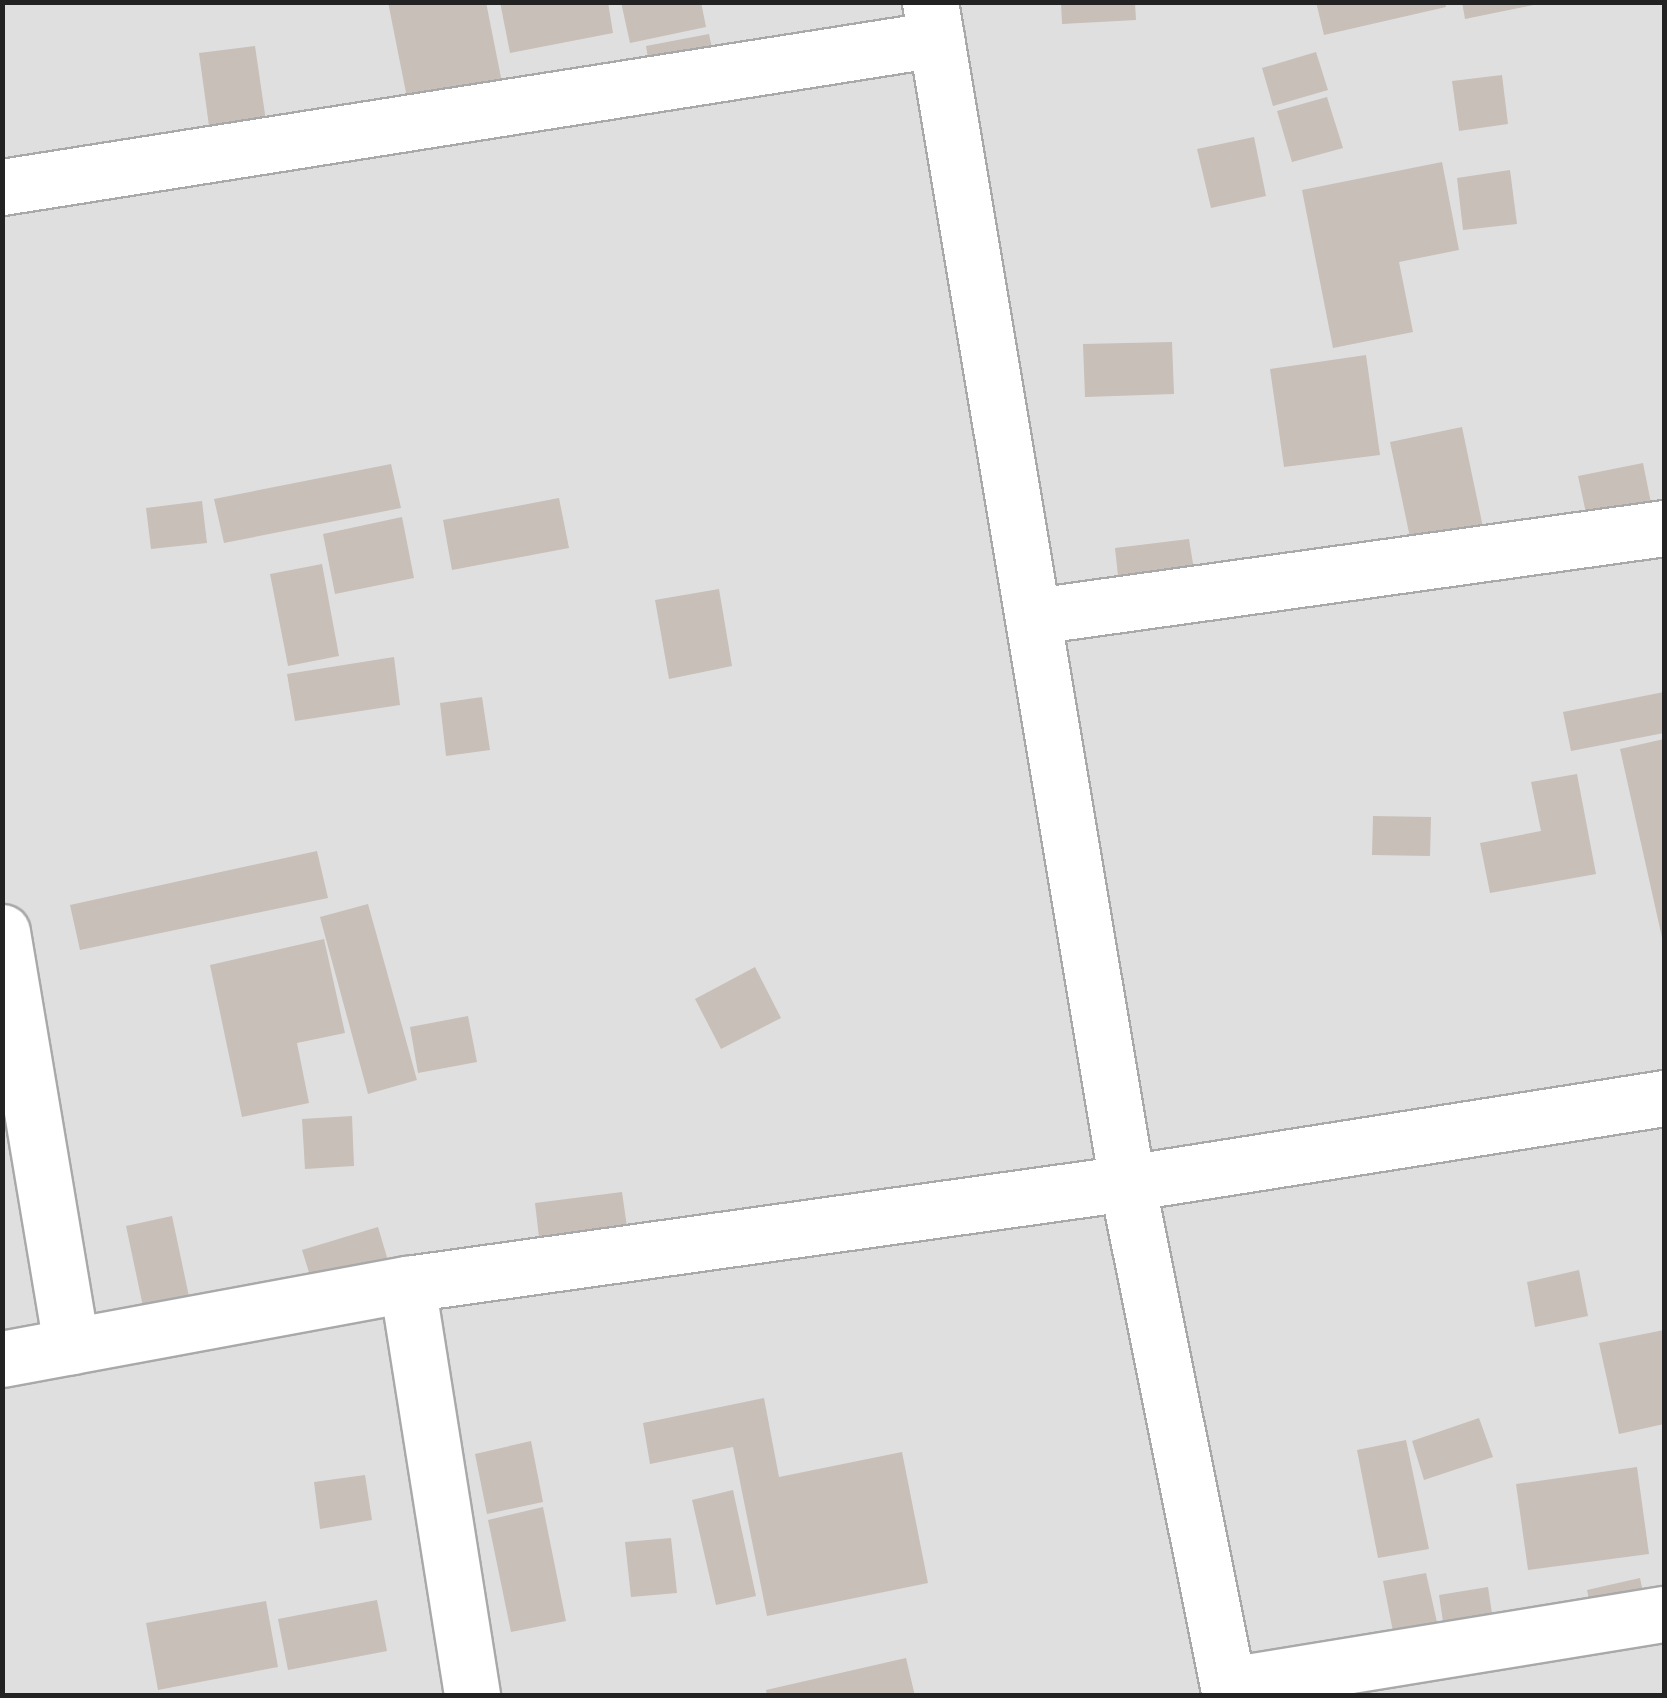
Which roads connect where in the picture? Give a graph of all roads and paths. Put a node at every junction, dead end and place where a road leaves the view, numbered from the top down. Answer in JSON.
{"nodes":[{"id":1,"x":933,"y":21,"type":"edge"},
{"id":2,"x":2,"y":188,"type":"edge"},
{"id":3,"x":1664,"y":528,"type":"edge"},
{"id":4,"x":1036,"y":616,"type":"junction"},
{"id":5,"x":2,"y":932,"type":"edge"},
{"id":6,"x":1664,"y":1098,"type":"edge"},
{"id":7,"x":1127,"y":1183,"type":"junction"},
{"id":8,"x":407,"y":1284,"type":"junction"},
{"id":9,"x":71,"y":1346,"type":"junction"},
{"id":10,"x":2,"y":1358,"type":"edge"},
{"id":11,"x":1664,"y":1614,"type":"edge"},
{"id":12,"x":1229,"y":1690,"type":"edge"},
{"id":13,"x":472,"y":1696,"type":"edge"}],
"edges":[{"from":1,"to":2,"type":"street"},
{"from":1,"to":4,"type":"street"},
{"from":3,"to":4,"type":"street"},
{"from":4,"to":7,"type":"street"},
{"from":5,"to":9,"type":"street"},
{"from":6,"to":7,"type":"street"},
{"from":7,"to":8,"type":"street"},
{"from":7,"to":12,"type":"street"},
{"from":8,"to":9,"type":"street"},
{"from":8,"to":13,"type":"street"},
{"from":9,"to":10,"type":"street"},
{"from":11,"to":12,"type":"street"}]}
